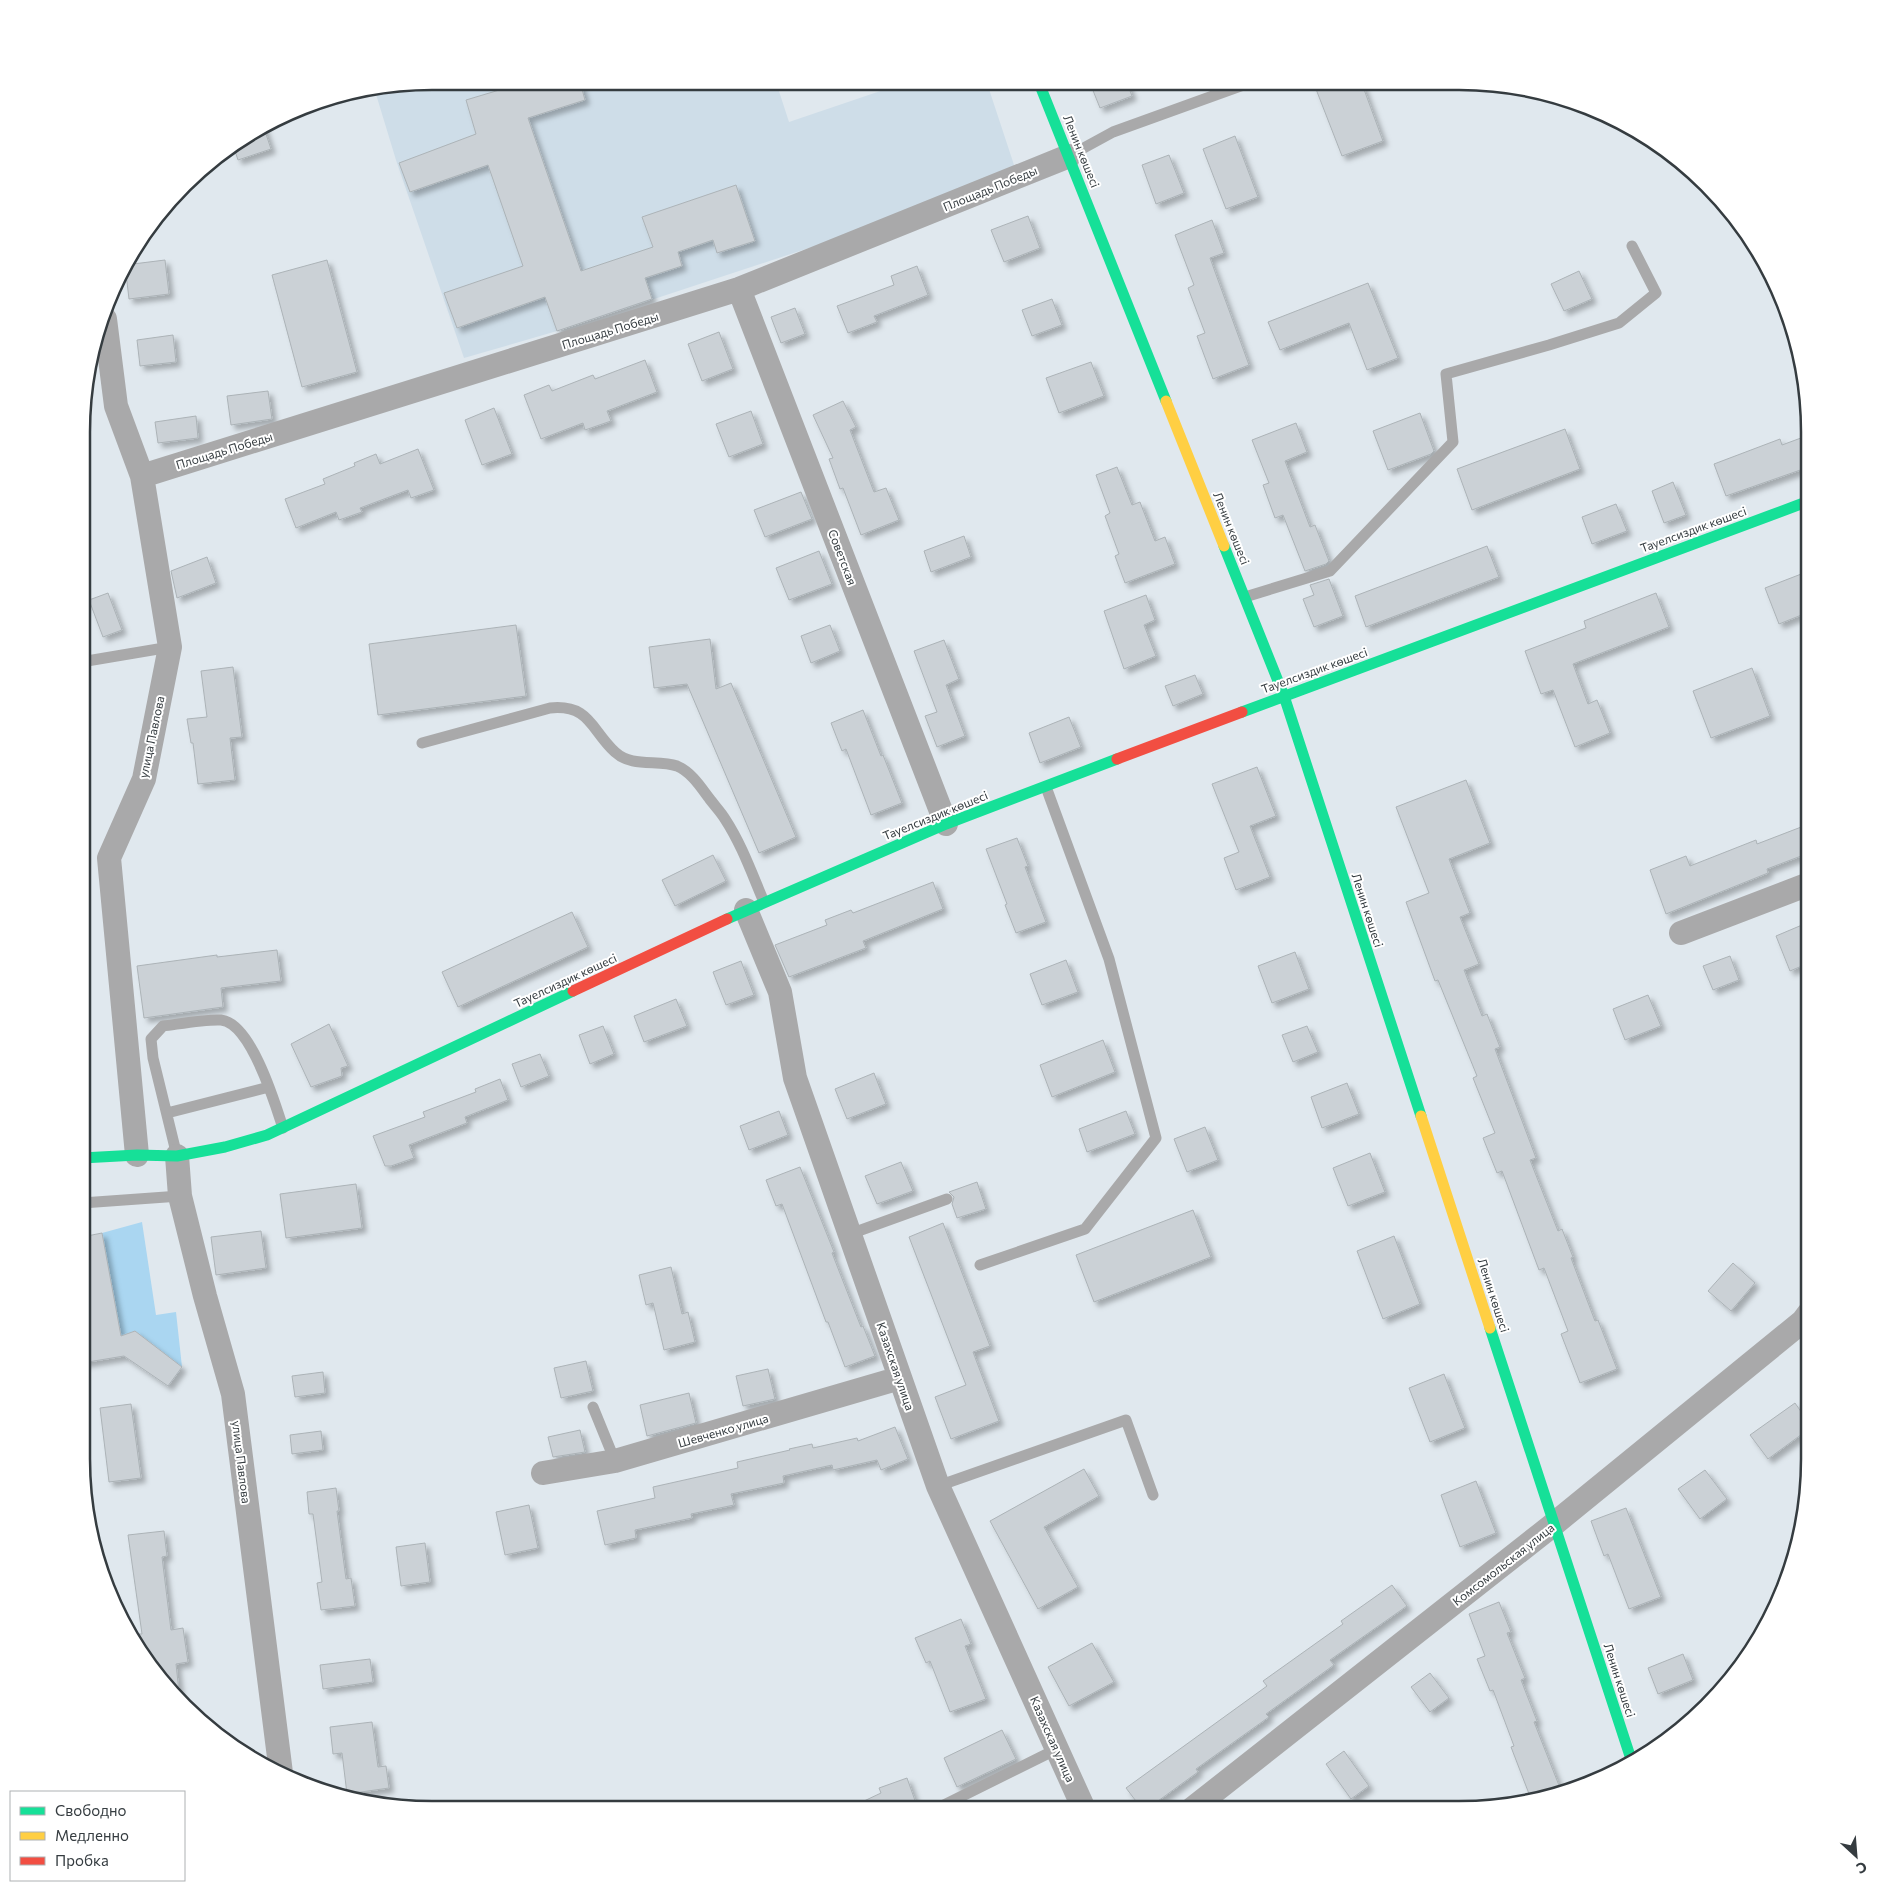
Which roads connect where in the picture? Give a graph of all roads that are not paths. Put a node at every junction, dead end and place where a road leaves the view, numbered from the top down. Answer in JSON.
{"nodes":[{"id":1,"x":1042,"y":90,"type":"edge"},
{"id":2,"x":1229,"y":90,"type":"edge"},
{"id":3,"x":1069,"y":156,"type":"junction"},
{"id":4,"x":1632,"y":246,"type":"dead end"},
{"id":5,"x":739,"y":289,"type":"junction"},
{"id":6,"x":106,"y":329,"type":"edge"},
{"id":7,"x":142,"y":476,"type":"junction"},
{"id":8,"x":1801,"y":504,"type":"edge"},
{"id":9,"x":1245,"y":598,"type":"junction"},
{"id":10,"x":170,"y":647,"type":"junction"},
{"id":11,"x":90,"y":660,"type":"edge"},
{"id":12,"x":1284,"y":696,"type":"junction"},
{"id":13,"x":422,"y":743,"type":"dead end"},
{"id":14,"x":1045,"y":785,"type":"junction"},
{"id":15,"x":946,"y":824,"type":"junction"},
{"id":16,"x":1801,"y":887,"type":"edge"},
{"id":17,"x":755,"y":906,"type":"junction"},
{"id":18,"x":1681,"y":933,"type":"dead end"},
{"id":19,"x":270,"y":1086,"type":"junction"},
{"id":20,"x":166,"y":1113,"type":"junction"},
{"id":21,"x":283,"y":1128,"type":"junction"},
{"id":22,"x":137,"y":1155,"type":"junction"},
{"id":23,"x":177,"y":1156,"type":"junction"},
{"id":24,"x":90,"y":1158,"type":"edge"},
{"id":25,"x":180,"y":1196,"type":"junction"},
{"id":26,"x":948,"y":1199,"type":"dead end"},
{"id":27,"x":90,"y":1202,"type":"edge"},
{"id":28,"x":850,"y":1234,"type":"junction"},
{"id":29,"x":980,"y":1265,"type":"dead end"},
{"id":30,"x":1801,"y":1323,"type":"edge"},
{"id":31,"x":900,"y":1378,"type":"junction"},
{"id":32,"x":594,"y":1406,"type":"dead end"},
{"id":33,"x":615,"y":1461,"type":"junction"},
{"id":34,"x":543,"y":1473,"type":"dead end"},
{"id":35,"x":938,"y":1486,"type":"junction"},
{"id":36,"x":1153,"y":1495,"type":"dead end"},
{"id":37,"x":1554,"y":1524,"type":"junction"},
{"id":38,"x":1057,"y":1749,"type":"junction"},
{"id":39,"x":1630,"y":1755,"type":"edge"},
{"id":40,"x":279,"y":1765,"type":"edge"},
{"id":41,"x":952,"y":1801,"type":"edge"},
{"id":42,"x":1080,"y":1801,"type":"edge"},
{"id":43,"x":1202,"y":1801,"type":"edge"}],
"edges":[{"from":1,"to":3,"type":"street","name":"Ленин көшесі"},
{"from":2,"to":3,"type":"lane"},
{"from":3,"to":5,"type":"street","name":"Площадь Победы"},
{"from":3,"to":9,"type":"street","name":"Ленин көшесі"},
{"from":4,"to":9,"type":"lane"},
{"from":5,"to":7,"type":"street","name":"Площадь Победы"},
{"from":5,"to":15,"type":"street","name":"Советская"},
{"from":6,"to":7,"type":"street","name":"улица Павлова"},
{"from":7,"to":10,"type":"street","name":"улица Павлова"},
{"from":8,"to":12,"type":"street","name":"Тауелсиздик көшесі"},
{"from":9,"to":12,"type":"street","name":"Ленин көшесі"},
{"from":10,"to":11,"type":"lane"},
{"from":10,"to":22,"type":"street","name":"улица Павлова"},
{"from":12,"to":14,"type":"street","name":"Тауелсиздик көшесі"},
{"from":12,"to":37,"type":"street","name":"Ленин көшесі"},
{"from":13,"to":17,"type":"lane"},
{"from":14,"to":15,"type":"street","name":"Тауелсиздик көшесі"},
{"from":14,"to":29,"type":"lane"},
{"from":15,"to":17,"type":"street","name":"Тауелсиздик көшесі"},
{"from":16,"to":18,"type":"street"},
{"from":17,"to":21,"type":"street","name":"Тауелсиздик көшесі"},
{"from":17,"to":28,"type":"street","name":"Казахская улица"},
{"from":19,"to":20,"type":"lane"},
{"from":19,"to":20,"type":"lane"},
{"from":19,"to":21,"type":"lane"},
{"from":20,"to":23,"type":"lane"},
{"from":21,"to":23,"type":"street","name":"Тауелсиздик көшесі"},
{"from":22,"to":23,"type":"street","name":"Тауелсиздик көшесі"},
{"from":22,"to":24,"type":"street","name":"Тауелсиздик көшесі"},
{"from":23,"to":25,"type":"street","name":"улица Павлова"},
{"from":25,"to":27,"type":"lane"},
{"from":25,"to":40,"type":"street","name":"улица Павлова"},
{"from":26,"to":28,"type":"lane"},
{"from":28,"to":31,"type":"street","name":"Казахская улица"},
{"from":30,"to":37,"type":"street","name":"Комсомольская улица"},
{"from":31,"to":33,"type":"street","name":"Шевченко улица"},
{"from":31,"to":35,"type":"street","name":"Казахская улица"},
{"from":32,"to":33,"type":"lane"},
{"from":33,"to":34,"type":"street","name":"Шевченко улица"},
{"from":35,"to":36,"type":"lane"},
{"from":35,"to":38,"type":"street","name":"Казахская улица"},
{"from":37,"to":39,"type":"street","name":"Ленин көшесі"},
{"from":37,"to":43,"type":"street","name":"Комсомольская улица"},
{"from":38,"to":41,"type":"lane"},
{"from":38,"to":42,"type":"street","name":"Казахская улица"}]}
